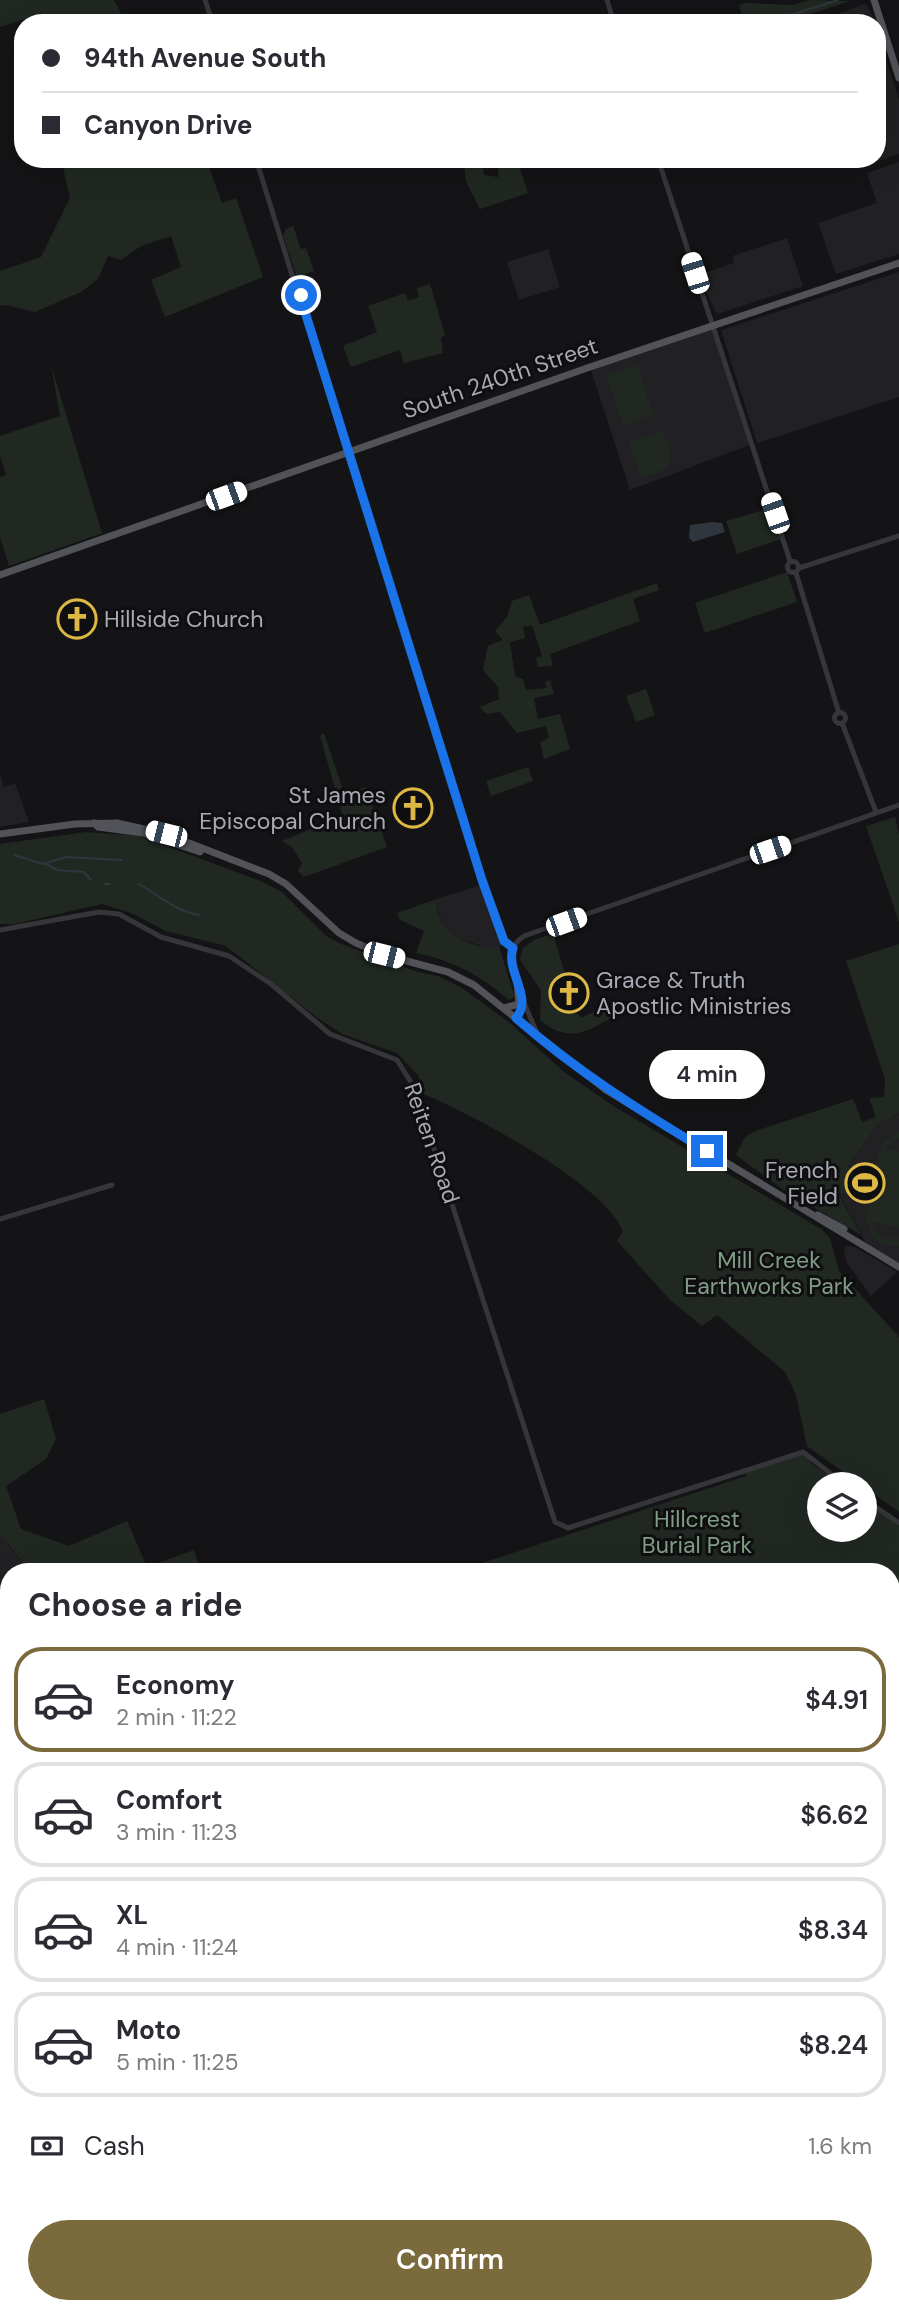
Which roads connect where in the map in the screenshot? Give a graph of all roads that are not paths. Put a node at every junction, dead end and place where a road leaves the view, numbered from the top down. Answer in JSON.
{"nodes":[{"id":1,"x":886,"y":37,"type":"edge"},
{"id":2,"x":899,"y":78,"type":"edge"},
{"id":3,"x":259,"y":168,"type":"edge"},
{"id":4,"x":661,"y":168,"type":"edge"},
{"id":5,"x":899,"y":263,"type":"edge"},
{"id":6,"x":712,"y":325,"type":"junction"},
{"id":7,"x":348,"y":451,"type":"junction"},
{"id":8,"x":899,"y":536,"type":"edge"},
{"id":9,"x":797,"y":571,"type":"junction"},
{"id":10,"x":0,"y":575,"type":"edge"},
{"id":11,"x":899,"y":805,"type":"edge"},
{"id":12,"x":876,"y":812,"type":"junction"},
{"id":13,"x":0,"y":834,"type":"edge"},
{"id":14,"x":0,"y":930,"type":"edge"},
{"id":15,"x":513,"y":948,"type":"junction"},
{"id":16,"x":518,"y":986,"type":"junction"},
{"id":17,"x":505,"y":1008,"type":"junction"},
{"id":18,"x":516,"y":1018,"type":"junction"},
{"id":19,"x":540,"y":1039,"type":"junction"},
{"id":20,"x":112,"y":1185,"type":"dead end"},
{"id":21,"x":0,"y":1219,"type":"edge"},
{"id":22,"x":899,"y":1264,"type":"edge"},
{"id":23,"x":829,"y":1472,"type":"edge"},
{"id":24,"x":877,"y":1508,"type":"edge"},
{"id":25,"x":899,"y":1523,"type":"edge"}],
"edges":[{"from":1,"to":2,"type":"main road"},
{"from":3,"to":7,"type":"street"},
{"from":4,"to":6,"type":"street"},
{"from":5,"to":6,"type":"main road","name":"South 240th Street"},
{"from":6,"to":7,"type":"main road","name":"South 240th Street"},
{"from":6,"to":9,"type":"street"},
{"from":7,"to":10,"type":"main road","name":"South 240th Street"},
{"from":7,"to":15,"type":"street"},
{"from":8,"to":9,"type":"street"},
{"from":9,"to":12,"type":"street"},
{"from":11,"to":12,"type":"street"},
{"from":12,"to":15,"type":"street"},
{"from":13,"to":17,"type":"main road"},
{"from":14,"to":23,"type":"street","name":"Reiten Road"},
{"from":15,"to":16,"type":"street"},
{"from":16,"to":17,"type":"main road"},
{"from":16,"to":18,"type":"street"},
{"from":16,"to":19,"type":"street"},
{"from":17,"to":18,"type":"main road"},
{"from":18,"to":19,"type":"main road"},
{"from":19,"to":22,"type":"main road"},
{"from":20,"to":21,"type":"street"},
{"from":24,"to":25,"type":"street"}]}
